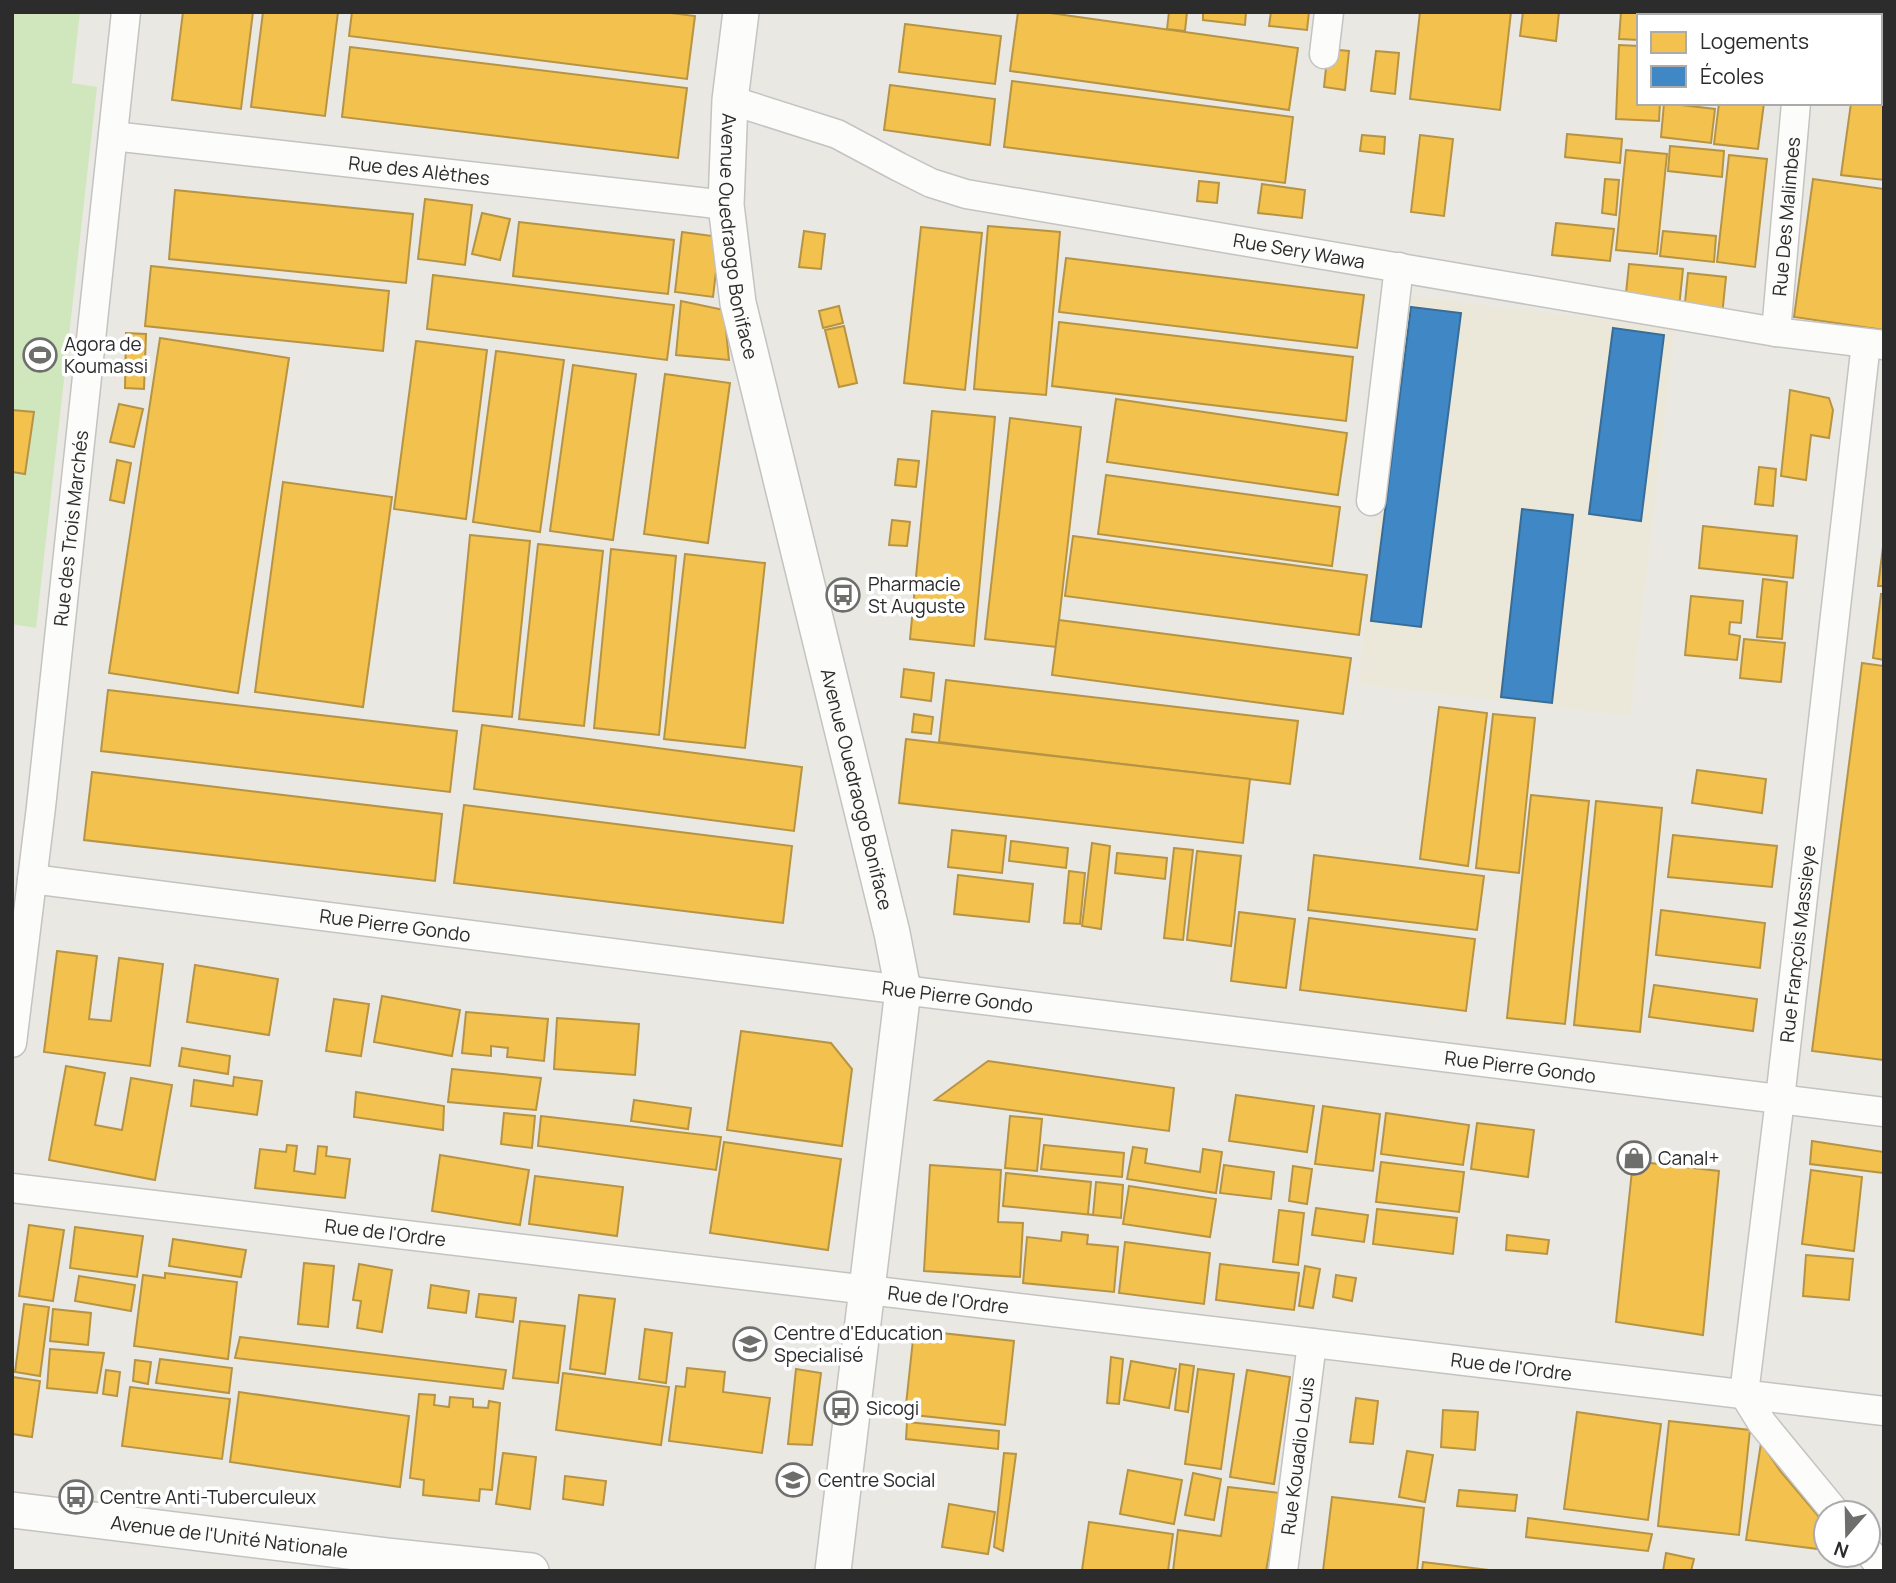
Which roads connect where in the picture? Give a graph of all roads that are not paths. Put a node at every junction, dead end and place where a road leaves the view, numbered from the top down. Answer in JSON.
{"nodes":[{"id":1,"x":127,"y":12,"type":"edge"},
{"id":2,"x":741,"y":12,"type":"edge"},
{"id":3,"x":1329,"y":12,"type":"edge"},
{"id":4,"x":1324,"y":54,"type":"dead end"},
{"id":5,"x":730,"y":100,"type":"junction"},
{"id":6,"x":1796,"y":105,"type":"edge"},
{"id":7,"x":113,"y":136,"type":"junction"},
{"id":8,"x":726,"y":205,"type":"junction"},
{"id":9,"x":1399,"y":267,"type":"junction"},
{"id":10,"x":1776,"y":332,"type":"junction"},
{"id":11,"x":1875,"y":344,"type":"edge"},
{"id":12,"x":1371,"y":501,"type":"dead end"},
{"id":13,"x":32,"y":879,"type":"junction"},
{"id":14,"x":903,"y":990,"type":"junction"},
{"id":15,"x":12,"y":1043,"type":"edge"},
{"id":16,"x":1780,"y":1099,"type":"junction"},
{"id":17,"x":1884,"y":1112,"type":"edge"},
{"id":18,"x":12,"y":1188,"type":"edge"},
{"id":19,"x":866,"y":1290,"type":"junction"},
{"id":20,"x":1312,"y":1343,"type":"junction"},
{"id":21,"x":1744,"y":1394,"type":"junction"},
{"id":22,"x":1884,"y":1411,"type":"edge"},
{"id":23,"x":1824,"y":1499,"type":"edge"},
{"id":24,"x":12,"y":1510,"type":"edge"},
{"id":25,"x":387,"y":1563,"type":"edge"},
{"id":26,"x":531,"y":1571,"type":"edge"},
{"id":27,"x":833,"y":1571,"type":"edge"},
{"id":28,"x":1283,"y":1571,"type":"edge"}],
"edges":[{"from":1,"to":7,"type":"street","name":"Rue des Trois Marchés"},
{"from":2,"to":5,"type":"street","name":"Avenue Ouedraogo Boniface"},
{"from":3,"to":4,"type":"street"},
{"from":5,"to":8,"type":"street","name":"Avenue Ouedraogo Boniface"},
{"from":5,"to":9,"type":"street","name":"Rue Sery Wawa"},
{"from":6,"to":10,"type":"street","name":"Rue Des Malimbes"},
{"from":7,"to":8,"type":"street","name":"Rue des Alèthes"},
{"from":7,"to":13,"type":"street","name":"Rue des Trois Marchés"},
{"from":8,"to":14,"type":"street","name":"Avenue Ouedraogo Boniface"},
{"from":9,"to":10,"type":"street","name":"Rue Sery Wawa"},
{"from":9,"to":12,"type":"street"},
{"from":10,"to":11,"type":"street","name":"Rue Sery Wawa"},
{"from":11,"to":16,"type":"street","name":"Rue François Massieye"},
{"from":13,"to":14,"type":"street","name":"Rue Pierre Gondo"},
{"from":13,"to":15,"type":"street","name":"Rue des Trois Marchés"},
{"from":14,"to":16,"type":"street","name":"Rue Pierre Gondo"},
{"from":14,"to":19,"type":"street","name":"Avenue Ouedraogo Boniface"},
{"from":16,"to":17,"type":"street","name":"Rue Pierre Gondo"},
{"from":16,"to":21,"type":"street","name":"Rue François Massieye"},
{"from":18,"to":19,"type":"street","name":"Rue de l'Ordre"},
{"from":19,"to":20,"type":"street","name":"Rue de l'Ordre"},
{"from":19,"to":27,"type":"street","name":"Avenue Ouedraogo Boniface"},
{"from":20,"to":21,"type":"street","name":"Rue de l'Ordre"},
{"from":20,"to":28,"type":"street","name":"Rue Kouadio Louis"},
{"from":21,"to":22,"type":"street","name":"Rue de l'Ordre"},
{"from":21,"to":23,"type":"street"},
{"from":24,"to":25,"type":"street","name":"Avenue de l'Unité Nationale"},
{"from":25,"to":26,"type":"street","name":"Avenue de l'Unité Nationale"}]}
